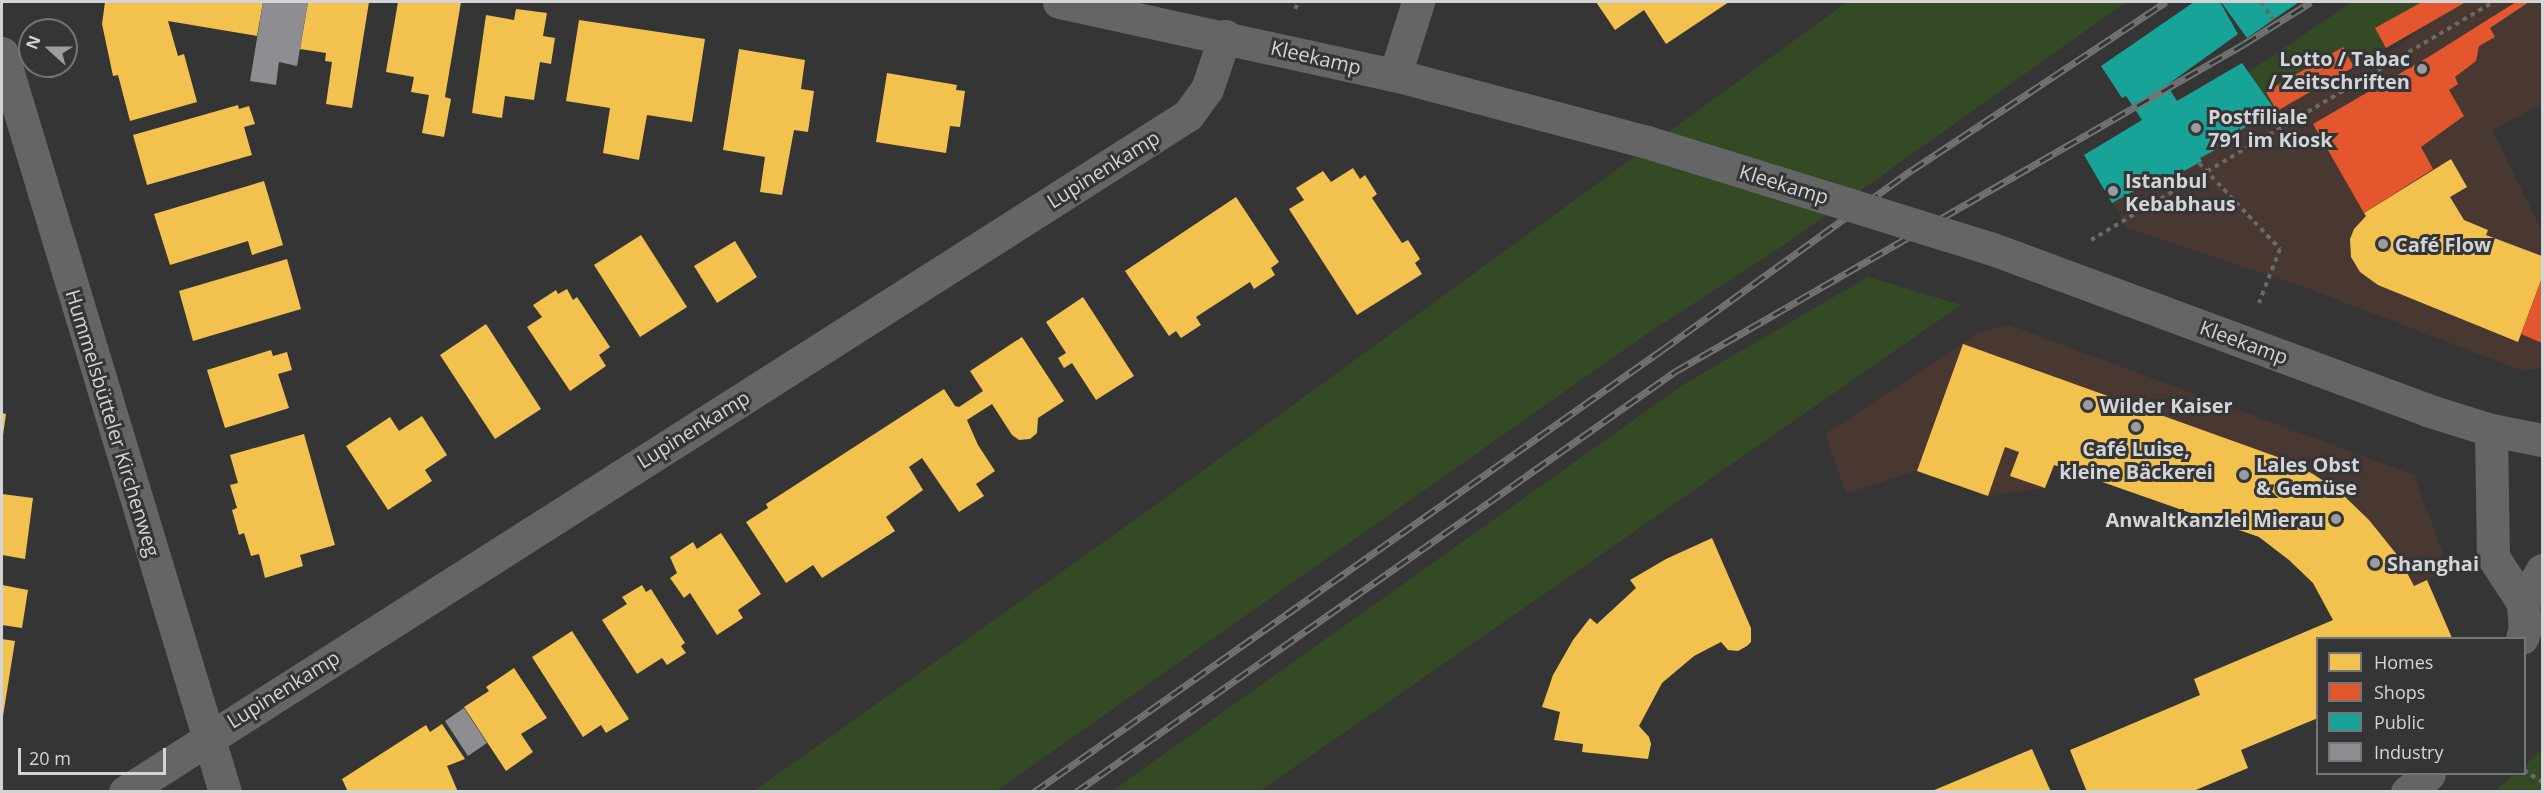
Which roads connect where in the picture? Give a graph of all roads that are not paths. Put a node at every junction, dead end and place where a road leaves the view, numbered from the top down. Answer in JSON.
{"nodes":[{"id":1,"x":1059,"y":2,"type":"edge"},
{"id":2,"x":1418,"y":2,"type":"edge"},
{"id":3,"x":1225,"y":36,"type":"junction"},
{"id":4,"x":2,"y":53,"type":"edge"},
{"id":5,"x":1395,"y":75,"type":"junction"},
{"id":6,"x":2491,"y":430,"type":"junction"},
{"id":7,"x":2542,"y":440,"type":"edge"},
{"id":8,"x":2542,"y":570,"type":"edge"},
{"id":9,"x":2523,"y":603,"type":"junction"},
{"id":10,"x":2522,"y":637,"type":"edge"},
{"id":11,"x":208,"y":736,"type":"junction"},
{"id":12,"x":2428,"y":775,"type":"edge"},
{"id":13,"x":125,"y":792,"type":"edge"},
{"id":14,"x":225,"y":792,"type":"edge"},
{"id":15,"x":2407,"y":792,"type":"edge"}],
"edges":[{"from":1,"to":3,"type":"street","name":"Kleekamp"},
{"from":2,"to":5,"type":"street"},
{"from":3,"to":5,"type":"street","name":"Kleekamp"},
{"from":3,"to":11,"type":"street","name":"Lupinenkamp"},
{"from":4,"to":11,"type":"street","name":"Hummelsbütteler Kirchenweg"},
{"from":5,"to":6,"type":"street","name":"Kleekamp","bridge":true},
{"from":6,"to":7,"type":"street","name":"Kleekamp"},
{"from":6,"to":9,"type":"street"},
{"from":8,"to":9,"type":"street"},
{"from":9,"to":10,"type":"street"},
{"from":11,"to":13,"type":"street","name":"Lupinenkamp"},
{"from":11,"to":14,"type":"street","name":"Hummelsbütteler Kirchenweg"},
{"from":12,"to":15,"type":"street"}]}
